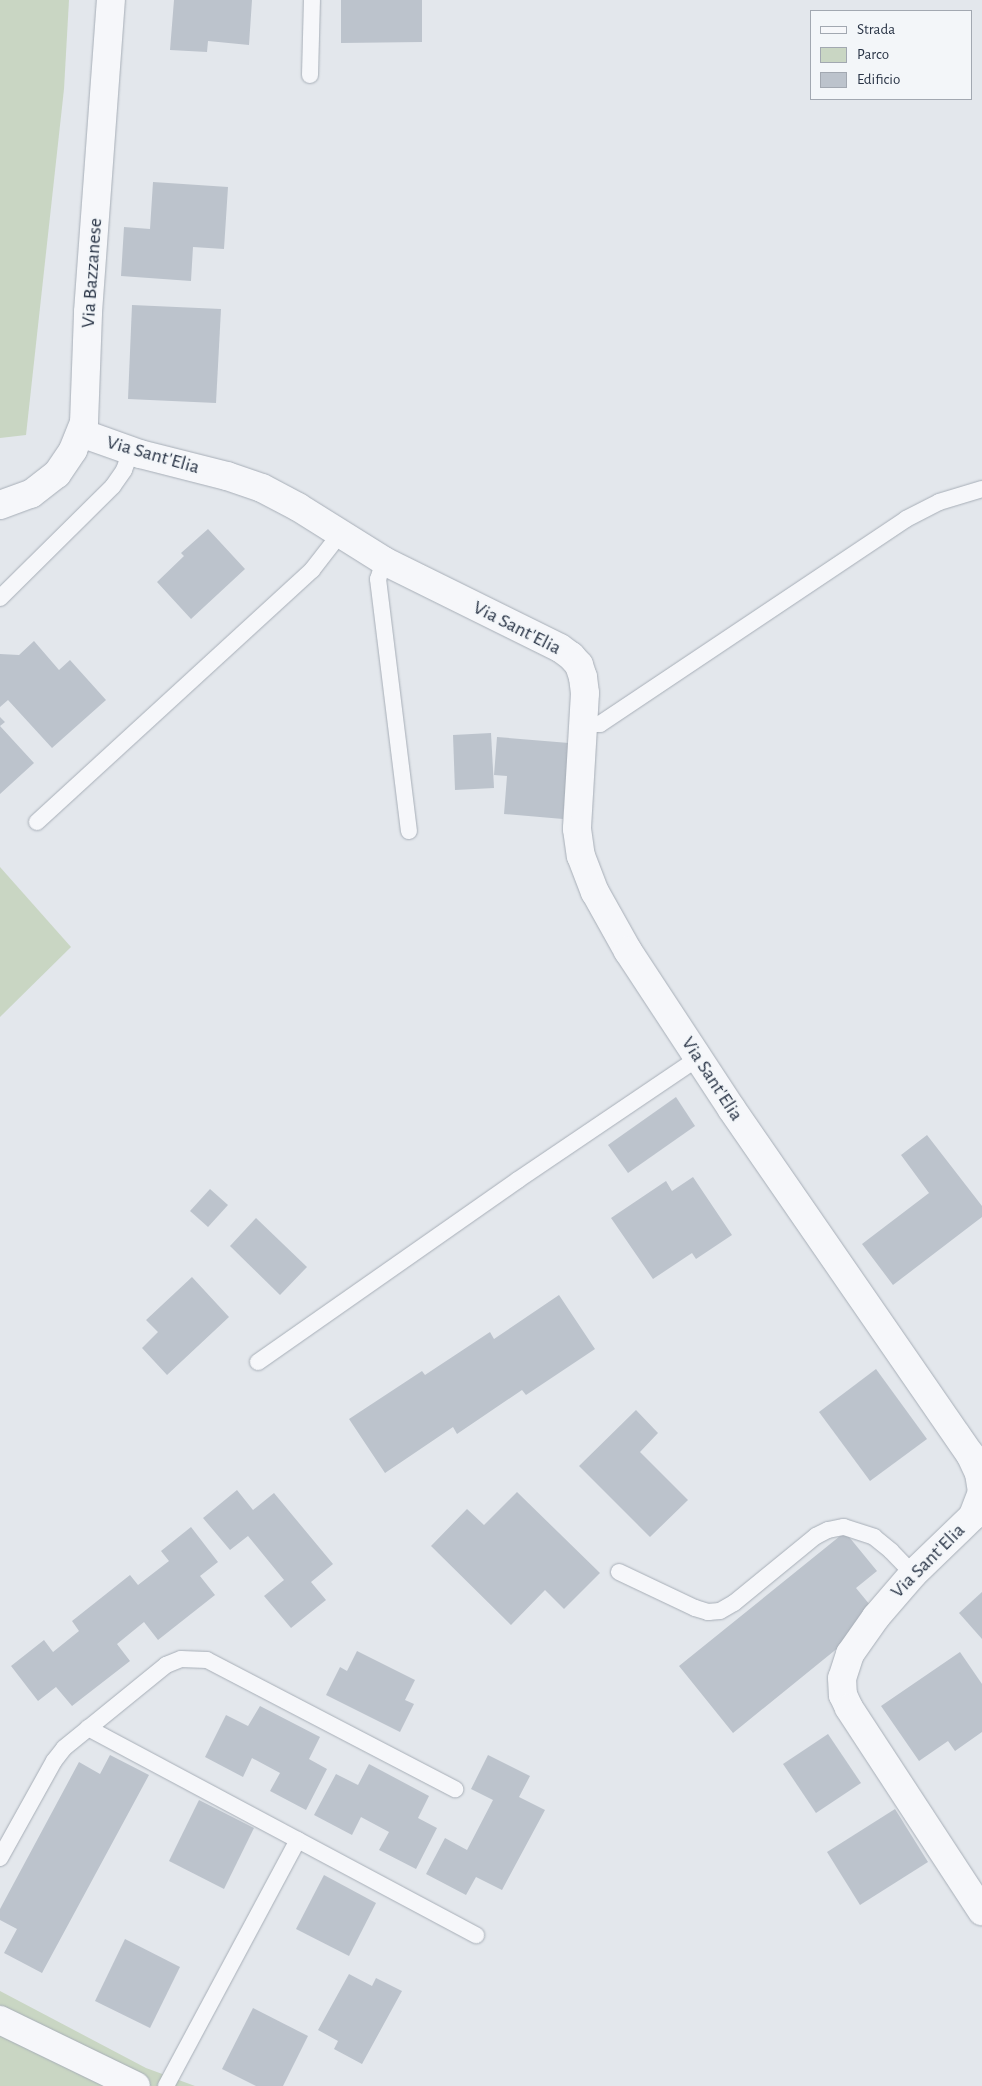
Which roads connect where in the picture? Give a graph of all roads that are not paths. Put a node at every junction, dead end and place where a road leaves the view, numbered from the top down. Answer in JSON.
{"nodes":[{"id":1,"x":112,"y":0,"type":"edge"},
{"id":2,"x":312,"y":0,"type":"edge"},
{"id":3,"x":310,"y":75,"type":"dead end"},
{"id":4,"x":81,"y":433,"type":"junction"},
{"id":5,"x":131,"y":451,"type":"junction"},
{"id":6,"x":982,"y":489,"type":"edge"},
{"id":7,"x":0,"y":505,"type":"edge"},
{"id":8,"x":340,"y":534,"type":"junction"},
{"id":9,"x":384,"y":562,"type":"junction"},
{"id":10,"x":0,"y":598,"type":"edge"},
{"id":11,"x":584,"y":725,"type":"junction"},
{"id":12,"x":38,"y":822,"type":"dead end"},
{"id":13,"x":409,"y":831,"type":"dead end"},
{"id":14,"x":698,"y":1058,"type":"junction"},
{"id":15,"x":258,"y":1362,"type":"dead end"},
{"id":16,"x":619,"y":1572,"type":"dead end"},
{"id":17,"x":913,"y":1574,"type":"junction"},
{"id":18,"x":88,"y":1728,"type":"junction"},
{"id":19,"x":455,"y":1789,"type":"dead end"},
{"id":20,"x":298,"y":1840,"type":"junction"},
{"id":21,"x":0,"y":1858,"type":"edge"},
{"id":22,"x":978,"y":1895,"type":"edge"},
{"id":23,"x":476,"y":1935,"type":"dead end"},
{"id":24,"x":0,"y":2020,"type":"edge"},
{"id":25,"x":136,"y":2086,"type":"edge"},
{"id":26,"x":166,"y":2086,"type":"edge"}],
"edges":[{"from":1,"to":4,"type":"street","name":"Via Bazzanese"},
{"from":2,"to":3,"type":"lane"},
{"from":4,"to":5,"type":"street","name":"Via Sant'Elia"},
{"from":4,"to":7,"type":"street","name":"Via Bazzanese"},
{"from":5,"to":8,"type":"street","name":"Via Sant'Elia"},
{"from":5,"to":10,"type":"lane"},
{"from":6,"to":11,"type":"lane"},
{"from":8,"to":9,"type":"street","name":"Via Sant'Elia"},
{"from":8,"to":12,"type":"lane"},
{"from":9,"to":11,"type":"street","name":"Via Sant'Elia"},
{"from":9,"to":13,"type":"lane"},
{"from":11,"to":14,"type":"street","name":"Via Sant'Elia"},
{"from":14,"to":15,"type":"lane"},
{"from":14,"to":17,"type":"street","name":"Via Sant'Elia"},
{"from":16,"to":17,"type":"lane"},
{"from":17,"to":22,"type":"street","name":"Via Sant'Elia"},
{"from":18,"to":19,"type":"lane"},
{"from":18,"to":20,"type":"lane"},
{"from":18,"to":21,"type":"lane"},
{"from":20,"to":23,"type":"lane"},
{"from":20,"to":26,"type":"lane"},
{"from":24,"to":25,"type":"street"}]}
